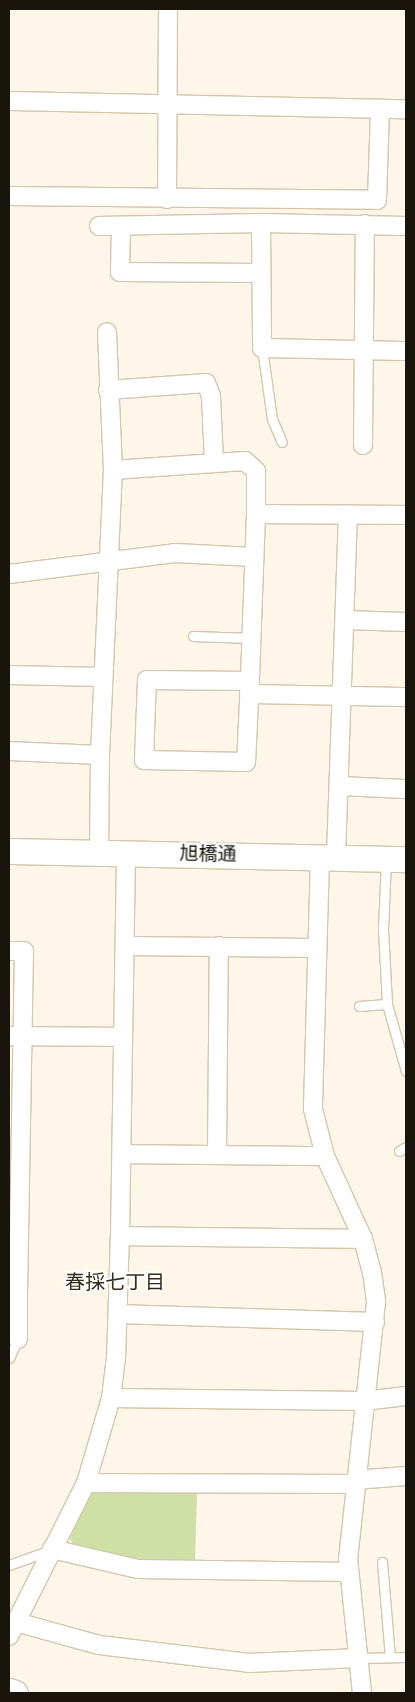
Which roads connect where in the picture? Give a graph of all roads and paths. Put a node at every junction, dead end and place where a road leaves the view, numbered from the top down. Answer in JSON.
{"nodes":[{"id":1,"x":168,"y":9,"type":"edge"},
{"id":2,"x":9,"y":101,"type":"edge"},
{"id":3,"x":168,"y":103,"type":"junction"},
{"id":4,"x":380,"y":109,"type":"junction"},
{"id":5,"x":406,"y":109,"type":"edge"},
{"id":6,"x":9,"y":196,"type":"edge"},
{"id":7,"x":167,"y":199,"type":"junction"},
{"id":8,"x":261,"y":223,"type":"junction"},
{"id":9,"x":365,"y":224,"type":"junction"},
{"id":10,"x":99,"y":226,"type":"dead end"},
{"id":11,"x":406,"y":226,"type":"edge"},
{"id":12,"x":121,"y":227,"type":"junction"},
{"id":13,"x":259,"y":273,"type":"junction"},
{"id":14,"x":107,"y":332,"type":"dead end"},
{"id":15,"x":262,"y":348,"type":"junction"},
{"id":16,"x":365,"y":349,"type":"junction"},
{"id":17,"x":406,"y":351,"type":"edge"},
{"id":18,"x":108,"y":390,"type":"junction"},
{"id":19,"x":282,"y":442,"type":"dead end"},
{"id":20,"x":363,"y":445,"type":"dead end"},
{"id":21,"x":214,"y":462,"type":"junction"},
{"id":22,"x":113,"y":470,"type":"junction"},
{"id":23,"x":256,"y":514,"type":"junction"},
{"id":24,"x":348,"y":514,"type":"junction"},
{"id":25,"x":406,"y":515,"type":"edge"},
{"id":26,"x":254,"y":557,"type":"junction"},
{"id":27,"x":110,"y":561,"type":"junction"},
{"id":28,"x":9,"y":574,"type":"edge"},
{"id":29,"x":345,"y":620,"type":"junction"},
{"id":30,"x":406,"y":622,"type":"edge"},
{"id":31,"x":194,"y":636,"type":"dead end"},
{"id":32,"x":251,"y":638,"type":"junction"},
{"id":33,"x":9,"y":675,"type":"edge"},
{"id":34,"x":102,"y":677,"type":"junction"},
{"id":35,"x":250,"y":687,"type":"junction"},
{"id":36,"x":342,"y":695,"type":"junction"},
{"id":37,"x":406,"y":697,"type":"edge"},
{"id":38,"x":9,"y":751,"type":"edge"},
{"id":39,"x":100,"y":755,"type":"junction"},
{"id":40,"x":339,"y":786,"type":"junction"},
{"id":41,"x":406,"y":790,"type":"edge"},
{"id":42,"x":9,"y":851,"type":"edge"},
{"id":43,"x":99,"y":852,"type":"junction"},
{"id":44,"x":126,"y":853,"type":"junction"},
{"id":45,"x":328,"y":856,"type":"junction"},
{"id":46,"x":396,"y":858,"type":"edge"},
{"id":47,"x":126,"y":946,"type":"junction"},
{"id":48,"x":219,"y":946,"type":"junction"},
{"id":49,"x":316,"y":948,"type":"junction"},
{"id":50,"x":9,"y":951,"type":"edge"},
{"id":51,"x":387,"y":1004,"type":"junction"},
{"id":52,"x":359,"y":1006,"type":"dead end"},
{"id":53,"x":16,"y":1036,"type":"edge"},
{"id":54,"x":122,"y":1037,"type":"junction"},
{"id":55,"x":405,"y":1064,"type":"edge"},
{"id":56,"x":14,"y":1124,"type":"edge"},
{"id":57,"x":122,"y":1154,"type":"junction"},
{"id":58,"x":217,"y":1155,"type":"junction"},
{"id":59,"x":325,"y":1156,"type":"junction"},
{"id":60,"x":14,"y":1209,"type":"edge"},
{"id":61,"x":120,"y":1236,"type":"junction"},
{"id":62,"x":362,"y":1239,"type":"junction"},
{"id":63,"x":14,"y":1297,"type":"edge"},
{"id":64,"x":118,"y":1314,"type":"junction"},
{"id":65,"x":376,"y":1322,"type":"junction"},
{"id":66,"x":18,"y":1339,"type":"joint"},
{"id":67,"x":9,"y":1358,"type":"edge"},
{"id":68,"x":406,"y":1396,"type":"edge"},
{"id":69,"x":111,"y":1398,"type":"junction"},
{"id":70,"x":364,"y":1401,"type":"junction"},
{"id":71,"x":406,"y":1476,"type":"edge"},
{"id":72,"x":355,"y":1482,"type":"junction"},
{"id":73,"x":86,"y":1483,"type":"junction"},
{"id":74,"x":52,"y":1549,"type":"junction"},
{"id":75,"x":382,"y":1562,"type":"dead end"},
{"id":76,"x":9,"y":1565,"type":"edge"},
{"id":77,"x":349,"y":1572,"type":"junction"},
{"id":78,"x":12,"y":1629,"type":"edge"},
{"id":79,"x":390,"y":1657,"type":"junction"},
{"id":80,"x":406,"y":1657,"type":"edge"},
{"id":81,"x":358,"y":1658,"type":"junction"},
{"id":82,"x":9,"y":1691,"type":"edge"},
{"id":83,"x":15,"y":1693,"type":"edge"},
{"id":84,"x":362,"y":1693,"type":"edge"}],
"edges":[{"from":1,"to":3,"type":"street"},
{"from":2,"to":3,"type":"street"},
{"from":3,"to":4,"type":"street"},
{"from":3,"to":7,"type":"street"},
{"from":4,"to":5,"type":"street"},
{"from":4,"to":7,"type":"street"},
{"from":6,"to":7,"type":"street"},
{"from":8,"to":9,"type":"street"},
{"from":8,"to":12,"type":"street"},
{"from":8,"to":13,"type":"street"},
{"from":9,"to":11,"type":"street"},
{"from":9,"to":16,"type":"street"},
{"from":10,"to":12,"type":"street"},
{"from":12,"to":13,"type":"street"},
{"from":13,"to":15,"type":"street"},
{"from":14,"to":18,"type":"street"},
{"from":15,"to":16,"type":"street"},
{"from":15,"to":19,"type":"lane"},
{"from":16,"to":17,"type":"street"},
{"from":16,"to":20,"type":"street"},
{"from":18,"to":21,"type":"street"},
{"from":18,"to":22,"type":"street"},
{"from":21,"to":22,"type":"street"},
{"from":21,"to":23,"type":"street"},
{"from":22,"to":27,"type":"street"},
{"from":23,"to":24,"type":"street"},
{"from":23,"to":26,"type":"street"},
{"from":24,"to":25,"type":"street"},
{"from":24,"to":29,"type":"street"},
{"from":26,"to":27,"type":"street"},
{"from":26,"to":32,"type":"street"},
{"from":27,"to":28,"type":"street"},
{"from":27,"to":34,"type":"street"},
{"from":29,"to":30,"type":"street"},
{"from":29,"to":36,"type":"street"},
{"from":31,"to":32,"type":"lane"},
{"from":32,"to":35,"type":"street"},
{"from":33,"to":34,"type":"street"},
{"from":34,"to":39,"type":"street"},
{"from":35,"to":35,"type":"street"},
{"from":35,"to":36,"type":"street"},
{"from":36,"to":37,"type":"street"},
{"from":36,"to":40,"type":"street"},
{"from":38,"to":39,"type":"street"},
{"from":39,"to":43,"type":"street"},
{"from":40,"to":41,"type":"street"},
{"from":40,"to":45,"type":"street"},
{"from":42,"to":43,"type":"street","name":"旭橋通"},
{"from":43,"to":44,"type":"street","name":"旭橋通"},
{"from":44,"to":45,"type":"street","name":"旭橋通"},
{"from":44,"to":47,"type":"street"},
{"from":45,"to":46,"type":"street","name":"旭橋通"},
{"from":45,"to":49,"type":"street"},
{"from":46,"to":51,"type":"lane"},
{"from":47,"to":48,"type":"street"},
{"from":47,"to":54,"type":"street"},
{"from":48,"to":49,"type":"street"},
{"from":48,"to":58,"type":"street"},
{"from":49,"to":59,"type":"street"},
{"from":50,"to":53,"type":"street"},
{"from":51,"to":52,"type":"lane"},
{"from":51,"to":55,"type":"lane"},
{"from":53,"to":54,"type":"street"},
{"from":53,"to":56,"type":"street"},
{"from":54,"to":57,"type":"street"},
{"from":56,"to":60,"type":"street"},
{"from":57,"to":58,"type":"street"},
{"from":57,"to":61,"type":"street"},
{"from":58,"to":59,"type":"street"},
{"from":59,"to":62,"type":"street"},
{"from":60,"to":63,"type":"street"},
{"from":61,"to":62,"type":"street"},
{"from":61,"to":64,"type":"street"},
{"from":62,"to":65,"type":"street"},
{"from":63,"to":66,"type":"street"},
{"from":64,"to":65,"type":"street"},
{"from":64,"to":69,"type":"street"},
{"from":65,"to":70,"type":"street"},
{"from":66,"to":67,"type":"lane"},
{"from":68,"to":70,"type":"street"},
{"from":69,"to":70,"type":"street"},
{"from":69,"to":73,"type":"street"},
{"from":70,"to":72,"type":"street"},
{"from":71,"to":72,"type":"street"},
{"from":72,"to":73,"type":"street"},
{"from":72,"to":77,"type":"street"},
{"from":73,"to":74,"type":"street"},
{"from":74,"to":76,"type":"lane"},
{"from":74,"to":77,"type":"street"},
{"from":74,"to":78,"type":"street"},
{"from":75,"to":79,"type":"lane"},
{"from":77,"to":81,"type":"street"},
{"from":78,"to":81,"type":"street"},
{"from":79,"to":80,"type":"lane"},
{"from":79,"to":81,"type":"lane"},
{"from":81,"to":84,"type":"street"},
{"from":82,"to":83,"type":"street"}]}
